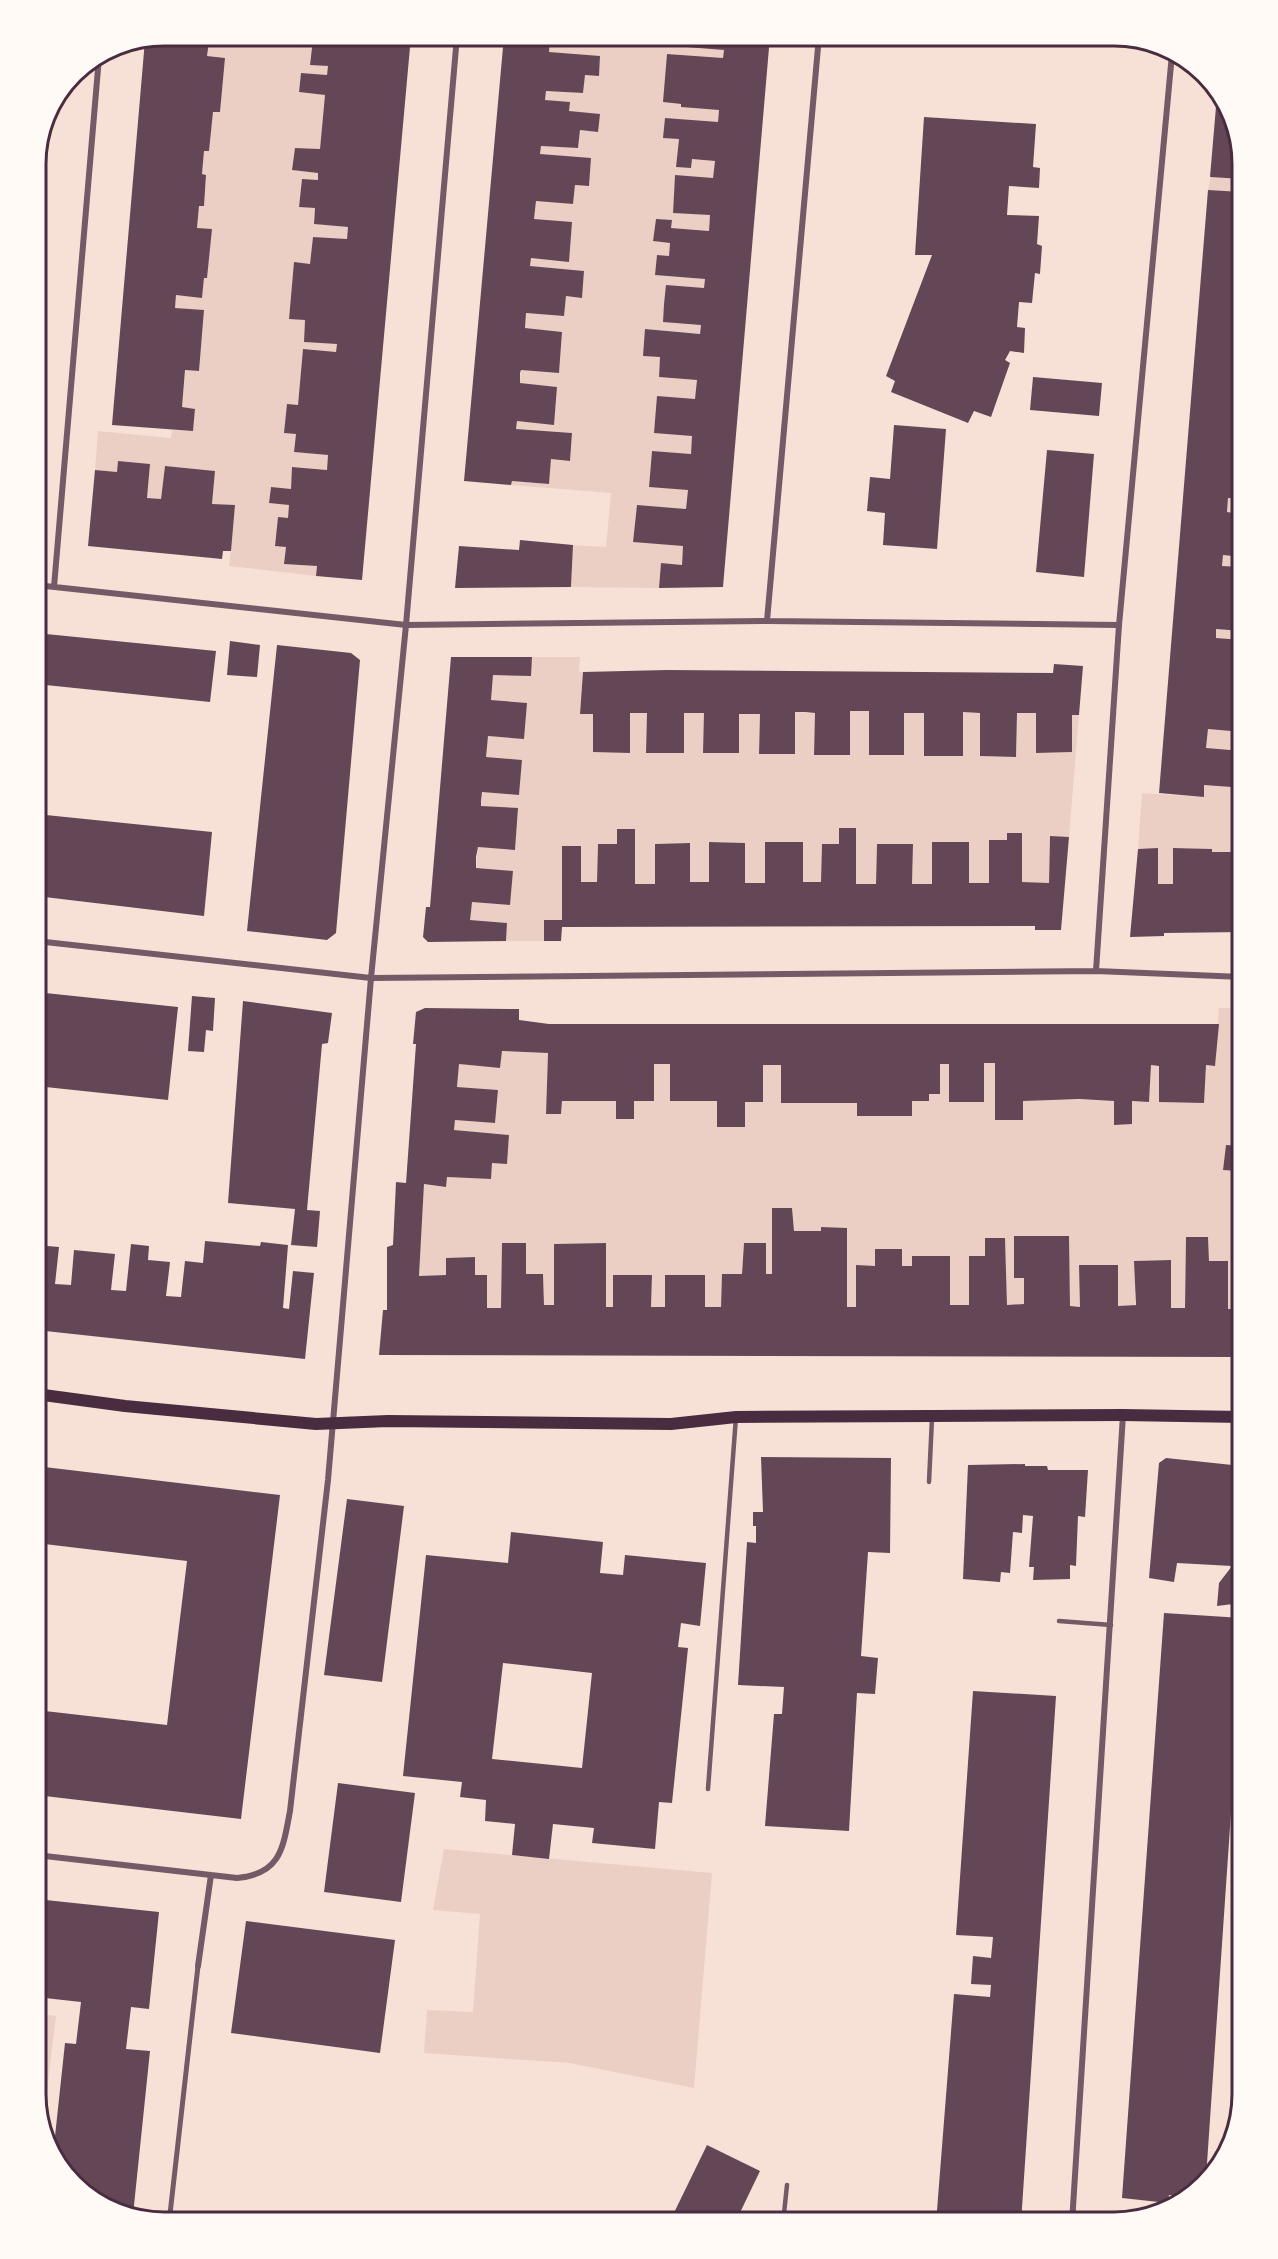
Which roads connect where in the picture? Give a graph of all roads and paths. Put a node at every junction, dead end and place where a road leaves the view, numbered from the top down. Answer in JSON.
{"nodes":[{"id":1,"x":456,"y":46,"type":"edge"},
{"id":2,"x":818,"y":47,"type":"edge"},
{"id":3,"x":1171,"y":62,"type":"edge"},
{"id":4,"x":98,"y":67,"type":"edge"},
{"id":5,"x":47,"y":586,"type":"edge"},
{"id":6,"x":54,"y":586,"type":"junction"},
{"id":7,"x":767,"y":621,"type":"junction"},
{"id":8,"x":406,"y":625,"type":"junction"},
{"id":9,"x":1119,"y":625,"type":"junction"},
{"id":10,"x":47,"y":941,"type":"edge"},
{"id":11,"x":1096,"y":971,"type":"junction"},
{"id":12,"x":1232,"y":977,"type":"edge"},
{"id":13,"x":371,"y":978,"type":"junction"},
{"id":14,"x":46,"y":1395,"type":"edge"},
{"id":15,"x":1124,"y":1414,"type":"junction"},
{"id":16,"x":932,"y":1416,"type":"junction"},
{"id":17,"x":1232,"y":1417,"type":"edge"},
{"id":18,"x":736,"y":1418,"type":"junction"},
{"id":19,"x":333,"y":1422,"type":"junction"},
{"id":20,"x":929,"y":1482,"type":"dead end"},
{"id":21,"x":1059,"y":1621,"type":"dead end"},
{"id":22,"x":1111,"y":1625,"type":"junction"},
{"id":23,"x":708,"y":1789,"type":"dead end"},
{"id":24,"x":46,"y":1857,"type":"edge"},
{"id":25,"x":211,"y":1875,"type":"junction"},
{"id":26,"x":198,"y":1966,"type":"joint"},
{"id":27,"x":787,"y":2185,"type":"dead end"},
{"id":28,"x":170,"y":2212,"type":"edge"},
{"id":29,"x":784,"y":2212,"type":"edge"},
{"id":30,"x":1073,"y":2212,"type":"edge"}],
"edges":[{"from":1,"to":8,"type":"street"},
{"from":2,"to":7,"type":"street"},
{"from":3,"to":9,"type":"street"},
{"from":4,"to":6,"type":"street"},
{"from":5,"to":6,"type":"street"},
{"from":6,"to":8,"type":"street"},
{"from":7,"to":8,"type":"street"},
{"from":7,"to":9,"type":"street"},
{"from":8,"to":13,"type":"street"},
{"from":9,"to":11,"type":"street"},
{"from":10,"to":13,"type":"street"},
{"from":11,"to":12,"type":"street"},
{"from":11,"to":13,"type":"street"},
{"from":13,"to":19,"type":"street"},
{"from":14,"to":19,"type":"main road"},
{"from":15,"to":16,"type":"main road"},
{"from":15,"to":17,"type":"main road"},
{"from":15,"to":22,"type":"street"},
{"from":16,"to":18,"type":"main road"},
{"from":16,"to":20,"type":"lane"},
{"from":18,"to":19,"type":"main road"},
{"from":18,"to":23,"type":"lane"},
{"from":19,"to":25,"type":"street"},
{"from":21,"to":22,"type":"lane"},
{"from":22,"to":30,"type":"street"},
{"from":24,"to":25,"type":"street"},
{"from":25,"to":26,"type":"street"},
{"from":26,"to":28,"type":"street"},
{"from":27,"to":29,"type":"lane"}]}
